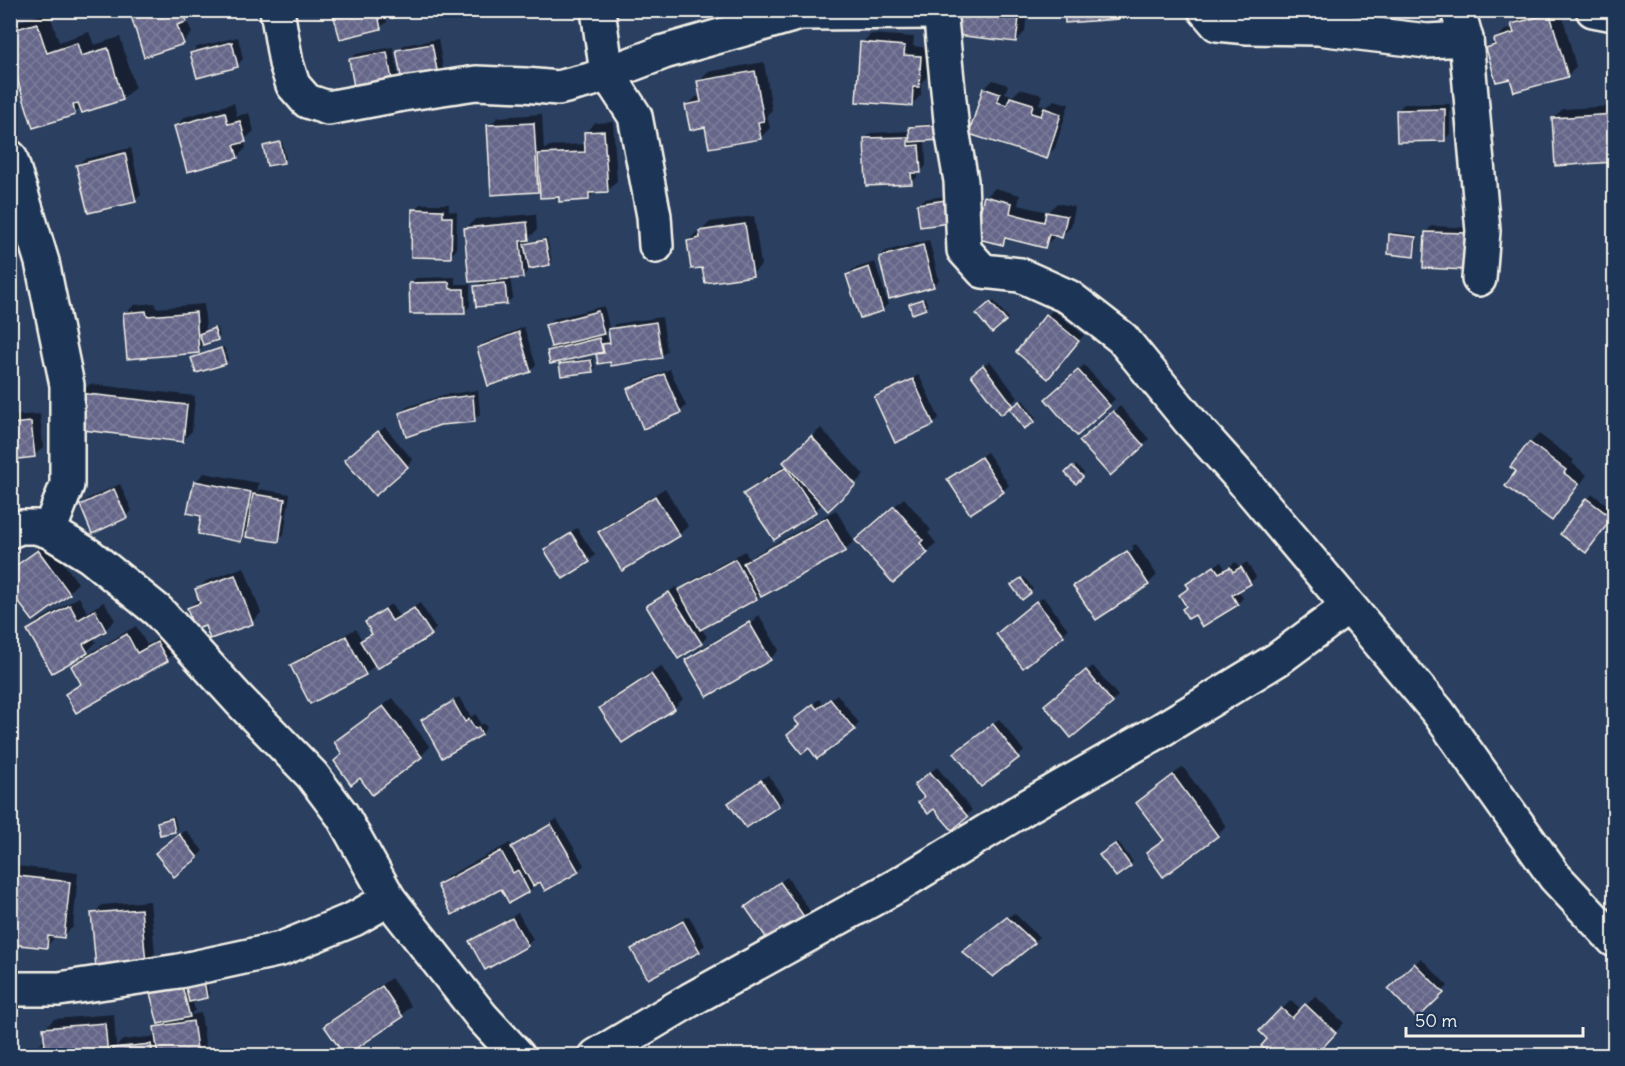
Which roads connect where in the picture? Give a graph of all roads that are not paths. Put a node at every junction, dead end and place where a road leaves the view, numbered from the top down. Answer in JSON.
{"nodes":[{"id":1,"x":277,"y":10,"type":"edge"},
{"id":2,"x":598,"y":10,"type":"edge"},
{"id":3,"x":1205,"y":10,"type":"edge"},
{"id":4,"x":1593,"y":10,"type":"edge"},
{"id":5,"x":940,"y":11,"type":"edge"},
{"id":6,"x":1614,"y":14,"type":"edge"},
{"id":7,"x":1462,"y":25,"type":"edge"},
{"id":8,"x":607,"y":73,"type":"junction"},
{"id":9,"x":10,"y":157,"type":"edge"},
{"id":10,"x":656,"y":246,"type":"dead end"},
{"id":11,"x":1479,"y":279,"type":"dead end"},
{"id":12,"x":10,"y":531,"type":"edge"},
{"id":13,"x":50,"y":531,"type":"junction"},
{"id":14,"x":1348,"y":607,"type":"junction"},
{"id":15,"x":389,"y":899,"type":"junction"},
{"id":16,"x":1614,"y":940,"type":"edge"},
{"id":17,"x":10,"y":989,"type":"edge"},
{"id":18,"x":518,"y":1056,"type":"edge"},
{"id":19,"x":596,"y":1056,"type":"edge"}],
"edges":[{"from":1,"to":8,"type":"street"},
{"from":2,"to":8,"type":"street"},
{"from":3,"to":7,"type":"street"},
{"from":4,"to":6,"type":"street"},
{"from":5,"to":8,"type":"street"},
{"from":5,"to":14,"type":"street"},
{"from":7,"to":11,"type":"street"},
{"from":8,"to":10,"type":"street"},
{"from":9,"to":13,"type":"street"},
{"from":12,"to":13,"type":"street"},
{"from":13,"to":15,"type":"street"},
{"from":14,"to":16,"type":"street"},
{"from":14,"to":19,"type":"street"},
{"from":15,"to":17,"type":"street"},
{"from":15,"to":18,"type":"street"}]}
